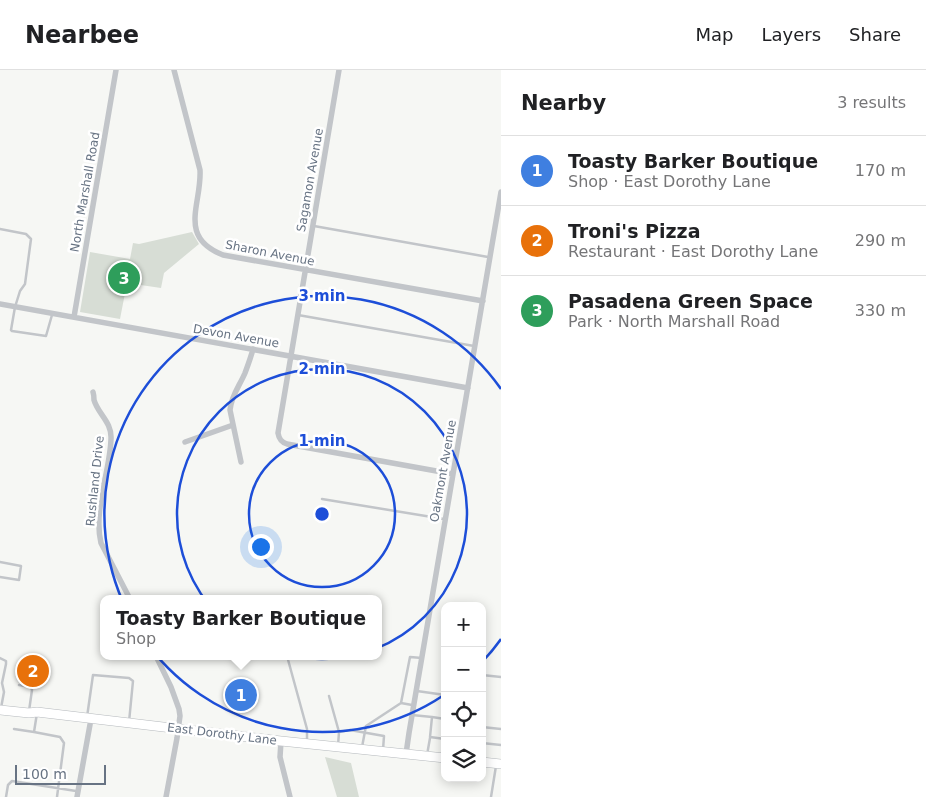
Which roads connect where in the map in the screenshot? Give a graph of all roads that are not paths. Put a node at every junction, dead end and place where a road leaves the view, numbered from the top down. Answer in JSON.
{"nodes":[{"id":1,"x":116,"y":70,"type":"edge"},
{"id":2,"x":174,"y":70,"type":"edge"},
{"id":3,"x":339,"y":70,"type":"edge"},
{"id":4,"x":501,"y":192,"type":"edge"},
{"id":5,"x":313,"y":226,"type":"junction"},
{"id":6,"x":0,"y":230,"type":"edge"},
{"id":7,"x":490,"y":258,"type":"junction"},
{"id":8,"x":305,"y":270,"type":"junction"},
{"id":9,"x":482,"y":301,"type":"junction"},
{"id":10,"x":0,"y":304,"type":"edge"},
{"id":11,"x":15,"y":307,"type":"junction"},
{"id":12,"x":53,"y":314,"type":"junction"},
{"id":13,"x":298,"y":315,"type":"junction"},
{"id":14,"x":74,"y":317,"type":"junction"},
{"id":15,"x":474,"y":346,"type":"junction"},
{"id":16,"x":253,"y":349,"type":"junction"},
{"id":17,"x":291,"y":356,"type":"junction"},
{"id":18,"x":468,"y":388,"type":"junction"},
{"id":19,"x":93,"y":392,"type":"dead end"},
{"id":20,"x":233,"y":425,"type":"junction"},
{"id":21,"x":185,"y":442,"type":"dead end"},
{"id":22,"x":241,"y":462,"type":"dead end"},
{"id":23,"x":453,"y":474,"type":"junction"},
{"id":24,"x":322,"y":498,"type":"dead end"},
{"id":25,"x":445,"y":519,"type":"junction"},
{"id":26,"x":0,"y":562,"type":"edge"},
{"id":27,"x":0,"y":577,"type":"edge"},
{"id":28,"x":128,"y":595,"type":"edge"},
{"id":29,"x":0,"y":658,"type":"edge"},
{"id":30,"x":422,"y":658,"type":"junction"},
{"id":31,"x":158,"y":660,"type":"edge"},
{"id":32,"x":288,"y":660,"type":"edge"},
{"id":33,"x":486,"y":675,"type":"edge"},
{"id":34,"x":501,"y":677,"type":"edge"},
{"id":35,"x":1,"y":683,"type":"edge"},
{"id":36,"x":19,"y":685,"type":"dead end"},
{"id":37,"x":416,"y":691,"type":"junction"},
{"id":38,"x":441,"y":695,"type":"edge"},
{"id":39,"x":329,"y":696,"type":"dead end"},
{"id":40,"x":401,"y":703,"type":"junction"},
{"id":41,"x":414,"y":705,"type":"junction"},
{"id":42,"x":0,"y":710,"type":"edge"},
{"id":43,"x":33,"y":712,"type":"junction"},
{"id":44,"x":412,"y":715,"type":"junction"},
{"id":45,"x":432,"y":717,"type":"junction"},
{"id":46,"x":441,"y":718,"type":"edge"},
{"id":47,"x":89,"y":719,"type":"junction"},
{"id":48,"x":128,"y":723,"type":"junction"},
{"id":49,"x":486,"y":727,"type":"edge"},
{"id":50,"x":14,"y":729,"type":"dead end"},
{"id":51,"x":178,"y":729,"type":"junction"},
{"id":52,"x":501,"y":729,"type":"edge"},
{"id":53,"x":34,"y":732,"type":"junction"},
{"id":54,"x":338,"y":732,"type":"junction"},
{"id":55,"x":364,"y":733,"type":"junction"},
{"id":56,"x":430,"y":737,"type":"junction"},
{"id":57,"x":441,"y":738,"type":"edge"},
{"id":58,"x":280,"y":741,"type":"junction"},
{"id":59,"x":486,"y":743,"type":"edge"},
{"id":60,"x":307,"y":744,"type":"junction"},
{"id":61,"x":501,"y":745,"type":"edge"},
{"id":62,"x":338,"y":747,"type":"junction"},
{"id":63,"x":362,"y":750,"type":"junction"},
{"id":64,"x":383,"y":752,"type":"junction"},
{"id":65,"x":406,"y":754,"type":"junction"},
{"id":66,"x":427,"y":756,"type":"junction"},
{"id":67,"x":441,"y":758,"type":"edge"},
{"id":68,"x":486,"y":762,"type":"edge"},
{"id":69,"x":499,"y":764,"type":"edge"},
{"id":70,"x":58,"y":788,"type":"junction"},
{"id":71,"x":77,"y":794,"type":"edge"},
{"id":72,"x":6,"y":797,"type":"edge"},
{"id":73,"x":56,"y":797,"type":"edge"},
{"id":74,"x":166,"y":797,"type":"edge"},
{"id":75,"x":290,"y":797,"type":"edge"},
{"id":76,"x":491,"y":797,"type":"edge"}],
"edges":[{"from":1,"to":14,"type":"street","name":"North Marshall Road"},
{"from":2,"to":8,"type":"street","name":"Sharon Avenue"},
{"from":3,"to":5,"type":"street","name":"Sagamon Avenue"},
{"from":4,"to":7,"type":"street","name":"Oakmont Avenue"},
{"from":5,"to":7,"type":"lane"},
{"from":5,"to":8,"type":"street","name":"Sagamon Avenue"},
{"from":6,"to":11,"type":"lane"},
{"from":7,"to":9,"type":"street","name":"Oakmont Avenue"},
{"from":8,"to":9,"type":"street","name":"Sharon Avenue"},
{"from":8,"to":13,"type":"street","name":"Sagamon Avenue"},
{"from":9,"to":15,"type":"street","name":"Oakmont Avenue"},
{"from":10,"to":11,"type":"street","name":"Devon Avenue"},
{"from":11,"to":12,"type":"street","name":"Devon Avenue"},
{"from":11,"to":12,"type":"lane"},
{"from":12,"to":14,"type":"street","name":"Devon Avenue"},
{"from":13,"to":15,"type":"lane"},
{"from":13,"to":17,"type":"street","name":"Sagamon Avenue"},
{"from":14,"to":16,"type":"street","name":"Devon Avenue"},
{"from":15,"to":18,"type":"street","name":"Oakmont Avenue"},
{"from":16,"to":17,"type":"street","name":"Devon Avenue"},
{"from":16,"to":20,"type":"street"},
{"from":17,"to":18,"type":"street","name":"Devon Avenue"},
{"from":17,"to":23,"type":"street","name":"Sagamon Avenue"},
{"from":18,"to":23,"type":"street","name":"Oakmont Avenue"},
{"from":19,"to":28,"type":"street","name":"Rushland Drive"},
{"from":20,"to":21,"type":"street"},
{"from":20,"to":22,"type":"street"},
{"from":23,"to":25,"type":"street","name":"Oakmont Avenue"},
{"from":24,"to":25,"type":"lane"},
{"from":25,"to":30,"type":"street","name":"Oakmont Avenue"},
{"from":26,"to":27,"type":"lane"},
{"from":29,"to":35,"type":"lane"},
{"from":30,"to":37,"type":"street","name":"Oakmont Avenue"},
{"from":30,"to":40,"type":"lane"},
{"from":31,"to":51,"type":"street"},
{"from":32,"to":60,"type":"lane"},
{"from":33,"to":34,"type":"lane"},
{"from":35,"to":42,"type":"lane"},
{"from":36,"to":43,"type":"lane"},
{"from":37,"to":38,"type":"lane"},
{"from":37,"to":41,"type":"street","name":"Oakmont Avenue"},
{"from":39,"to":54,"type":"lane"},
{"from":40,"to":41,"type":"lane"},
{"from":40,"to":55,"type":"lane"},
{"from":41,"to":44,"type":"street","name":"Oakmont Avenue"},
{"from":42,"to":43,"type":"main road","name":"East Dorothy Lane"},
{"from":43,"to":47,"type":"main road","name":"East Dorothy Lane"},
{"from":43,"to":53,"type":"lane"},
{"from":44,"to":45,"type":"lane"},
{"from":44,"to":65,"type":"street","name":"Oakmont Avenue"},
{"from":45,"to":46,"type":"lane"},
{"from":45,"to":56,"type":"lane"},
{"from":47,"to":48,"type":"main road","name":"East Dorothy Lane"},
{"from":47,"to":48,"type":"lane"},
{"from":47,"to":71,"type":"street"},
{"from":48,"to":51,"type":"main road","name":"East Dorothy Lane"},
{"from":49,"to":52,"type":"lane"},
{"from":50,"to":53,"type":"lane"},
{"from":51,"to":58,"type":"main road","name":"East Dorothy Lane"},
{"from":51,"to":74,"type":"street"},
{"from":53,"to":70,"type":"lane"},
{"from":54,"to":55,"type":"lane"},
{"from":54,"to":62,"type":"lane"},
{"from":55,"to":63,"type":"lane"},
{"from":55,"to":64,"type":"lane"},
{"from":56,"to":57,"type":"lane"},
{"from":56,"to":66,"type":"lane"},
{"from":58,"to":60,"type":"main road","name":"East Dorothy Lane"},
{"from":58,"to":75,"type":"street"},
{"from":59,"to":61,"type":"lane"},
{"from":60,"to":62,"type":"main road","name":"East Dorothy Lane"},
{"from":62,"to":63,"type":"main road","name":"East Dorothy Lane"},
{"from":63,"to":64,"type":"main road","name":"East Dorothy Lane"},
{"from":64,"to":65,"type":"main road","name":"East Dorothy Lane"},
{"from":65,"to":66,"type":"main road","name":"East Dorothy Lane"},
{"from":66,"to":67,"type":"main road","name":"East Dorothy Lane"},
{"from":68,"to":69,"type":"main road"},
{"from":69,"to":76,"type":"lane"},
{"from":70,"to":71,"type":"lane"},
{"from":70,"to":72,"type":"lane"},
{"from":70,"to":73,"type":"lane"}]}
